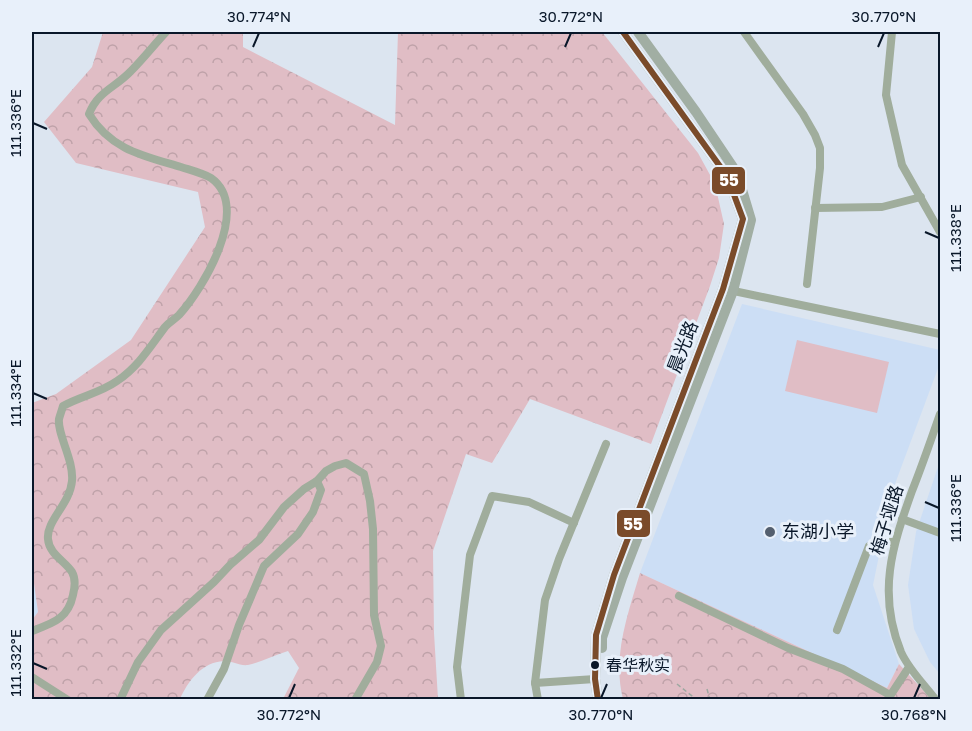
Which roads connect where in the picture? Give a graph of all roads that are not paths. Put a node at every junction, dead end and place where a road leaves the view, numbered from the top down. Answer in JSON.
{"nodes":[{"id":1,"x":166,"y":32,"type":"edge"},
{"id":2,"x":623,"y":32,"type":"edge"},
{"id":3,"x":638,"y":32,"type":"edge"},
{"id":4,"x":744,"y":32,"type":"edge"},
{"id":5,"x":892,"y":32,"type":"edge"},
{"id":6,"x":921,"y":197,"type":"junction"},
{"id":7,"x":815,"y":208,"type":"junction"},
{"id":8,"x":940,"y":232,"type":"edge"},
{"id":9,"x":807,"y":284,"type":"dead end"},
{"id":10,"x":728,"y":290,"type":"junction"},
{"id":11,"x":940,"y":333,"type":"edge"},
{"id":12,"x":940,"y":414,"type":"edge"},
{"id":13,"x":606,"y":444,"type":"dead end"},
{"id":14,"x":317,"y":481,"type":"junction"},
{"id":15,"x":902,"y":519,"type":"junction"},
{"id":16,"x":574,"y":523,"type":"junction"},
{"id":17,"x":940,"y":533,"type":"edge"},
{"id":18,"x":894,"y":542,"type":"junction"},
{"id":19,"x":679,"y":596,"type":"dead end"},
{"id":20,"x":837,"y":630,"type":"dead end"},
{"id":21,"x":32,"y":632,"type":"edge"},
{"id":22,"x":909,"y":667,"type":"junction"},
{"id":23,"x":32,"y":677,"type":"edge"},
{"id":24,"x":595,"y":679,"type":"junction"},
{"id":25,"x":535,"y":683,"type":"junction"},
{"id":26,"x":888,"y":698,"type":"edge"},
{"id":27,"x":68,"y":699,"type":"edge"},
{"id":28,"x":120,"y":699,"type":"edge"},
{"id":29,"x":207,"y":699,"type":"edge"},
{"id":30,"x":355,"y":699,"type":"edge"},
{"id":31,"x":461,"y":699,"type":"edge"},
{"id":32,"x":538,"y":699,"type":"edge"},
{"id":33,"x":598,"y":699,"type":"edge"},
{"id":34,"x":605,"y":699,"type":"edge"},
{"id":35,"x":936,"y":699,"type":"edge"}],
"edges":[{"from":1,"to":21,"type":"street"},
{"from":2,"to":10,"type":"main road","name":"晨光路"},
{"from":3,"to":10,"type":"main road","name":"晨光路"},
{"from":4,"to":7,"type":"street"},
{"from":5,"to":6,"type":"street"},
{"from":6,"to":7,"type":"street"},
{"from":6,"to":8,"type":"street"},
{"from":7,"to":9,"type":"street"},
{"from":10,"to":11,"type":"street"},
{"from":10,"to":24,"type":"main road","name":"晨光路"},
{"from":10,"to":34,"type":"main road","name":"晨光路"},
{"from":12,"to":15,"type":"street","name":"梅子垭路"},
{"from":13,"to":16,"type":"street"},
{"from":14,"to":28,"type":"street"},
{"from":14,"to":29,"type":"street"},
{"from":14,"to":30,"type":"street"},
{"from":15,"to":17,"type":"street"},
{"from":15,"to":18,"type":"street","name":"梅子垭路"},
{"from":16,"to":25,"type":"street"},
{"from":16,"to":31,"type":"street"},
{"from":18,"to":20,"type":"street"},
{"from":18,"to":22,"type":"street","name":"梅子垭路"},
{"from":19,"to":26,"type":"street"},
{"from":22,"to":26,"type":"street"},
{"from":22,"to":35,"type":"street","name":"梅子垭路"},
{"from":23,"to":27,"type":"street"},
{"from":24,"to":25,"type":"street"},
{"from":24,"to":33,"type":"main road","name":"晨光路"},
{"from":25,"to":32,"type":"street"}]}
